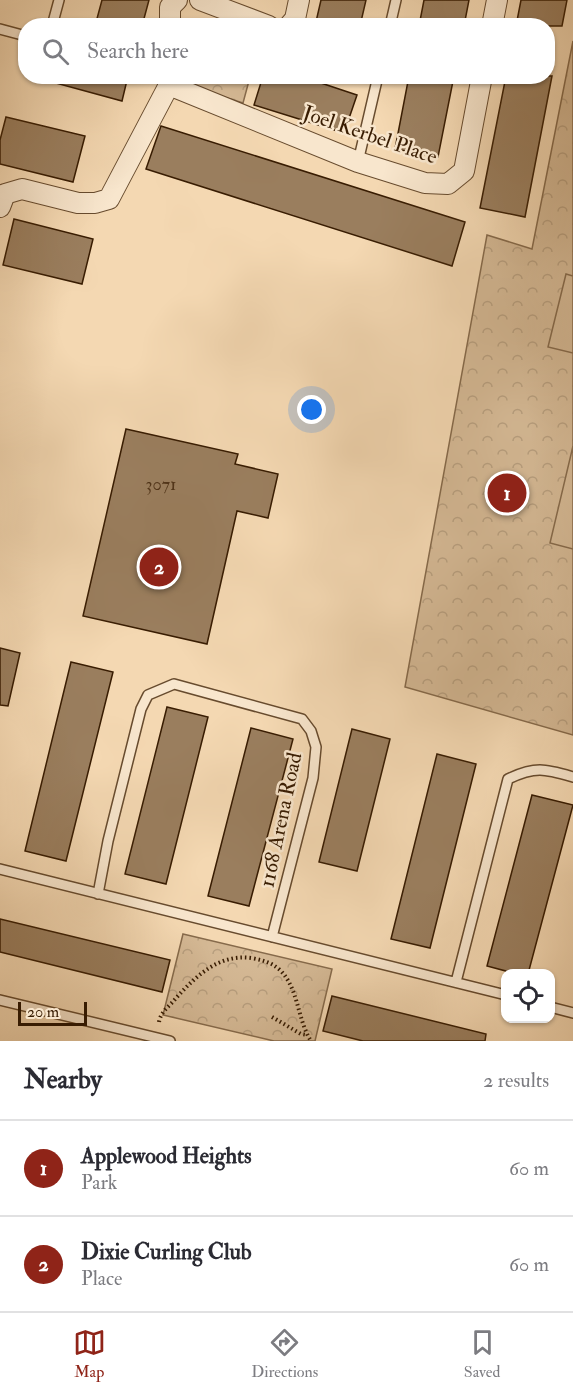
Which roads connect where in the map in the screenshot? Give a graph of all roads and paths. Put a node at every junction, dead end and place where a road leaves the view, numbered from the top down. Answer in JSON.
{"nodes":[{"id":1,"x":59,"y":0,"type":"edge"},
{"id":2,"x":177,"y":0,"type":"edge"},
{"id":3,"x":200,"y":0,"type":"edge"},
{"id":4,"x":299,"y":0,"type":"edge"},
{"id":5,"x":396,"y":0,"type":"edge"},
{"id":6,"x":497,"y":0,"type":"edge"},
{"id":7,"x":54,"y":18,"type":"edge"},
{"id":8,"x":170,"y":18,"type":"edge"},
{"id":9,"x":247,"y":18,"type":"edge"},
{"id":10,"x":295,"y":18,"type":"edge"},
{"id":11,"x":392,"y":18,"type":"edge"},
{"id":12,"x":494,"y":18,"type":"edge"},
{"id":13,"x":0,"y":29,"type":"edge"},
{"id":14,"x":18,"y":34,"type":"edge"},
{"id":15,"x":167,"y":84,"type":"edge"},
{"id":16,"x":176,"y":84,"type":"edge"},
{"id":17,"x":376,"y":84,"type":"edge"},
{"id":18,"x":480,"y":84,"type":"edge"},
{"id":19,"x":358,"y":162,"type":"junction"},
{"id":20,"x":0,"y":207,"type":"edge"},
{"id":21,"x":573,"y":777,"type":"edge"},
{"id":22,"x":0,"y":869,"type":"edge"},
{"id":23,"x":98,"y":894,"type":"junction"},
{"id":24,"x":272,"y":937,"type":"junction"},
{"id":25,"x":456,"y":982,"type":"junction"},
{"id":26,"x":501,"y":994,"type":"edge"},
{"id":27,"x":0,"y":1000,"type":"edge"},
{"id":28,"x":555,"y":1008,"type":"edge"},
{"id":29,"x":573,"y":1013,"type":"edge"},
{"id":30,"x":272,"y":1017,"type":"dead end"},
{"id":31,"x":307,"y":1035,"type":"junction"},
{"id":32,"x":155,"y":1037,"type":"junction"},
{"id":33,"x":170,"y":1041,"type":"edge"},
{"id":34,"x":311,"y":1041,"type":"edge"}],
"edges":[{"from":1,"to":7,"type":"lane"},
{"from":2,"to":8,"type":"street"},
{"from":3,"to":9,"type":"street"},
{"from":4,"to":10,"type":"street"},
{"from":5,"to":11,"type":"lane"},
{"from":6,"to":12,"type":"street"},
{"from":13,"to":14,"type":"lane"},
{"from":15,"to":20,"type":"street","name":"Joel Kerbel Place"},
{"from":16,"to":19,"type":"street","name":"Joel Kerbel Place"},
{"from":17,"to":19,"type":"lane"},
{"from":18,"to":19,"type":"street","name":"Joel Kerbel Place"},
{"from":21,"to":25,"type":"lane"},
{"from":22,"to":23,"type":"lane"},
{"from":23,"to":24,"type":"lane"},
{"from":23,"to":24,"type":"lane","name":"1168 Arena Road"},
{"from":24,"to":25,"type":"lane"},
{"from":25,"to":26,"type":"lane"},
{"from":27,"to":32,"type":"lane"},
{"from":28,"to":29,"type":"lane"},
{"from":30,"to":31,"type":"path"},
{"from":31,"to":32,"type":"path"},
{"from":31,"to":34,"type":"path"},
{"from":32,"to":33,"type":"lane"}]}
